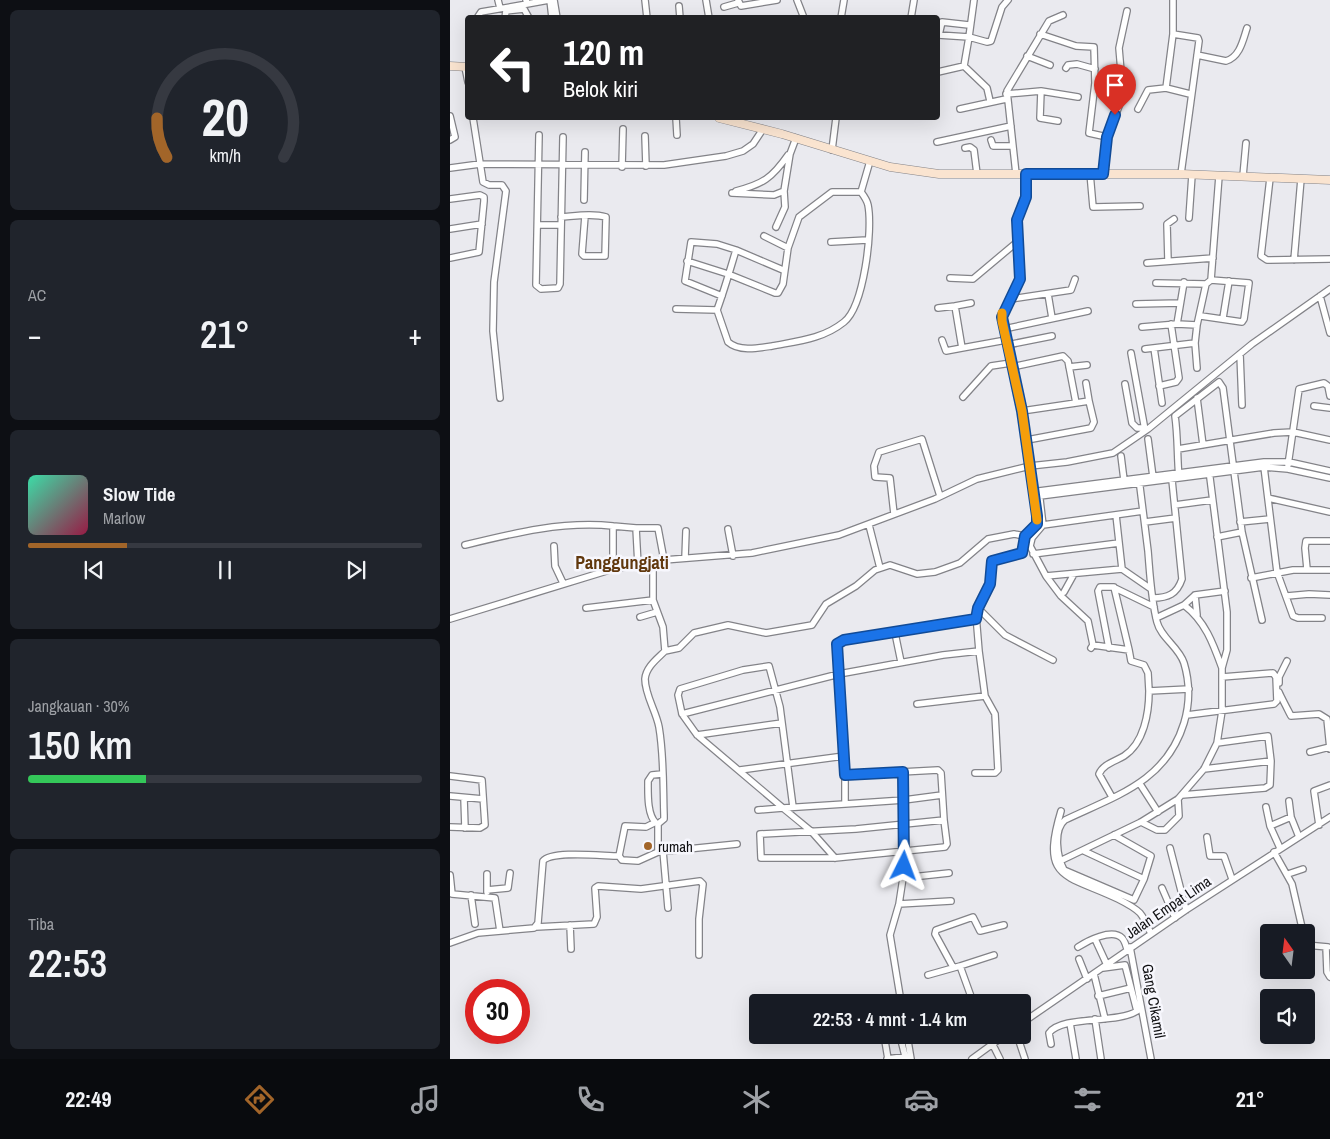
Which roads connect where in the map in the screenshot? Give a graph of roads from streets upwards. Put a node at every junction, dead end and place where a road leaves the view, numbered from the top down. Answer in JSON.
{"nodes":[{"id":1,"x":498,"y":0,"type":"edge"},
{"id":2,"x":503,"y":0,"type":"edge"},
{"id":3,"x":550,"y":0,"type":"edge"},
{"id":4,"x":554,"y":0,"type":"edge"},
{"id":5,"x":645,"y":0,"type":"edge"},
{"id":6,"x":706,"y":0,"type":"edge"},
{"id":7,"x":777,"y":0,"type":"edge"},
{"id":8,"x":797,"y":0,"type":"edge"},
{"id":9,"x":844,"y":0,"type":"edge"},
{"id":10,"x":914,"y":0,"type":"edge"},
{"id":11,"x":974,"y":0,"type":"edge"},
{"id":12,"x":1008,"y":0,"type":"edge"},
{"id":13,"x":1173,"y":0,"type":"edge"},
{"id":14,"x":526,"y":2,"type":"edge"},
{"id":15,"x":738,"y":2,"type":"edge"},
{"id":16,"x":678,"y":6,"type":"dead end"},
{"id":17,"x":724,"y":7,"type":"dead end"},
{"id":18,"x":502,"y":8,"type":"junction"},
{"id":19,"x":1127,"y":11,"type":"dead end"},
{"id":20,"x":479,"y":15,"type":"edge"},
{"id":21,"x":505,"y":15,"type":"edge"},
{"id":22,"x":527,"y":15,"type":"edge"},
{"id":23,"x":552,"y":15,"type":"edge"},
{"id":24,"x":556,"y":15,"type":"edge"},
{"id":25,"x":647,"y":15,"type":"edge"},
{"id":26,"x":680,"y":15,"type":"edge"},
{"id":27,"x":709,"y":15,"type":"edge"},
{"id":28,"x":803,"y":15,"type":"edge"},
{"id":29,"x":842,"y":15,"type":"edge"},
{"id":30,"x":912,"y":15,"type":"edge"},
{"id":31,"x":1063,"y":15,"type":"dead end"},
{"id":32,"x":970,"y":25,"type":"junction"},
{"id":33,"x":940,"y":28,"type":"edge"},
{"id":34,"x":1247,"y":28,"type":"dead end"},
{"id":35,"x":1040,"y":34,"type":"junction"},
{"id":36,"x":1173,"y":34,"type":"junction"},
{"id":37,"x":940,"y":35,"type":"edge"},
{"id":38,"x":969,"y":37,"type":"junction"},
{"id":39,"x":1027,"y":56,"type":"junction"},
{"id":40,"x":1197,"y":56,"type":"junction"},
{"id":41,"x":1050,"y":65,"type":"dead end"},
{"id":42,"x":450,"y":66,"type":"edge"},
{"id":43,"x":964,"y":66,"type":"junction"},
{"id":44,"x":465,"y":67,"type":"edge"},
{"id":45,"x":1066,"y":68,"type":"dead end"},
{"id":46,"x":1095,"y":69,"type":"junction"},
{"id":47,"x":940,"y":72,"type":"edge"},
{"id":48,"x":1166,"y":88,"type":"junction"},
{"id":49,"x":1042,"y":91,"type":"junction"},
{"id":50,"x":1190,"y":94,"type":"junction"},
{"id":51,"x":1006,"y":96,"type":"junction"},
{"id":52,"x":1078,"y":97,"type":"dead end"},
{"id":53,"x":990,"y":101,"type":"junction"},
{"id":54,"x":960,"y":109,"type":"dead end"},
{"id":55,"x":1138,"y":109,"type":"dead end"},
{"id":56,"x":450,"y":116,"type":"edge"},
{"id":57,"x":473,"y":120,"type":"edge"},
{"id":58,"x":676,"y":120,"type":"edge"},
{"id":59,"x":734,"y":120,"type":"edge"},
{"id":60,"x":836,"y":120,"type":"edge"},
{"id":61,"x":1058,"y":121,"type":"dead end"},
{"id":62,"x":1011,"y":126,"type":"junction"},
{"id":63,"x":763,"y":128,"type":"junction"},
{"id":64,"x":623,"y":129,"type":"dead end"},
{"id":65,"x":539,"y":135,"type":"dead end"},
{"id":66,"x":677,"y":135,"type":"dead end"},
{"id":67,"x":645,"y":136,"type":"dead end"},
{"id":68,"x":563,"y":137,"type":"dead end"},
{"id":69,"x":1107,"y":137,"type":"junction"},
{"id":70,"x":796,"y":138,"type":"junction"},
{"id":71,"x":450,"y":140,"type":"edge"},
{"id":72,"x":991,"y":140,"type":"dead end"},
{"id":73,"x":937,"y":142,"type":"dead end"},
{"id":74,"x":1246,"y":143,"type":"dead end"},
{"id":75,"x":1013,"y":146,"type":"junction"},
{"id":76,"x":965,"y":148,"type":"dead end"},
{"id":77,"x":832,"y":150,"type":"junction"},
{"id":78,"x":585,"y":152,"type":"dead end"},
{"id":79,"x":790,"y":154,"type":"junction"},
{"id":80,"x":870,"y":161,"type":"junction"},
{"id":81,"x":480,"y":164,"type":"junction"},
{"id":82,"x":539,"y":164,"type":"junction"},
{"id":83,"x":562,"y":165,"type":"junction"},
{"id":84,"x":584,"y":166,"type":"junction"},
{"id":85,"x":646,"y":166,"type":"junction"},
{"id":86,"x":622,"y":167,"type":"junction"},
{"id":87,"x":450,"y":168,"type":"edge"},
{"id":88,"x":1090,"y":173,"type":"junction"},
{"id":89,"x":976,"y":174,"type":"junction"},
{"id":90,"x":1016,"y":174,"type":"junction"},
{"id":91,"x":1026,"y":174,"type":"junction"},
{"id":92,"x":1103,"y":174,"type":"junction"},
{"id":93,"x":1181,"y":174,"type":"junction"},
{"id":94,"x":1192,"y":175,"type":"junction"},
{"id":95,"x":1219,"y":176,"type":"junction"},
{"id":96,"x":1243,"y":176,"type":"junction"},
{"id":97,"x":1270,"y":178,"type":"junction"},
{"id":98,"x":1301,"y":179,"type":"junction"},
{"id":99,"x":1330,"y":180,"type":"edge"},
{"id":100,"x":784,"y":191,"type":"junction"},
{"id":101,"x":861,"y":192,"type":"junction"},
{"id":102,"x":450,"y":199,"type":"edge"},
{"id":103,"x":584,"y":200,"type":"dead end"},
{"id":104,"x":1140,"y":206,"type":"dead end"},
{"id":105,"x":584,"y":216,"type":"junction"},
{"id":106,"x":561,"y":217,"type":"junction"},
{"id":107,"x":1189,"y":218,"type":"dead end"},
{"id":108,"x":1174,"y":219,"type":"dead end"},
{"id":109,"x":482,"y":224,"type":"junction"},
{"id":110,"x":538,"y":224,"type":"junction"},
{"id":111,"x":560,"y":225,"type":"junction"},
{"id":112,"x":776,"y":227,"type":"dead end"},
{"id":113,"x":450,"y":229,"type":"edge"},
{"id":114,"x":764,"y":236,"type":"dead end"},
{"id":115,"x":867,"y":240,"type":"junction"},
{"id":116,"x":830,"y":242,"type":"dead end"},
{"id":117,"x":1017,"y":242,"type":"junction"},
{"id":118,"x":788,"y":248,"type":"junction"},
{"id":119,"x":736,"y":250,"type":"junction"},
{"id":120,"x":450,"y":258,"type":"edge"},
{"id":121,"x":1213,"y":258,"type":"junction"},
{"id":122,"x":1330,"y":259,"type":"edge"},
{"id":123,"x":1294,"y":260,"type":"junction"},
{"id":124,"x":687,"y":261,"type":"junction"},
{"id":125,"x":1168,"y":261,"type":"junction"},
{"id":126,"x":1147,"y":263,"type":"dead end"},
{"id":127,"x":783,"y":270,"type":"junction"},
{"id":128,"x":728,"y":274,"type":"junction"},
{"id":129,"x":950,"y":278,"type":"dead end"},
{"id":130,"x":1075,"y":279,"type":"dead end"},
{"id":131,"x":1228,"y":281,"type":"junction"},
{"id":132,"x":1184,"y":282,"type":"junction"},
{"id":133,"x":1208,"y":282,"type":"junction"},
{"id":134,"x":1156,"y":284,"type":"dead end"},
{"id":135,"x":1330,"y":289,"type":"edge"},
{"id":136,"x":1048,"y":294,"type":"junction"},
{"id":137,"x":722,"y":296,"type":"junction"},
{"id":138,"x":1320,"y":296,"type":"junction"},
{"id":139,"x":1011,"y":299,"type":"junction"},
{"id":140,"x":971,"y":303,"type":"dead end"},
{"id":141,"x":1180,"y":303,"type":"junction"},
{"id":142,"x":1136,"y":304,"type":"dead end"},
{"id":143,"x":955,"y":306,"type":"junction"},
{"id":144,"x":938,"y":308,"type":"dead end"},
{"id":145,"x":676,"y":309,"type":"dead end"},
{"id":146,"x":717,"y":310,"type":"junction"},
{"id":147,"x":1088,"y":312,"type":"dead end"},
{"id":148,"x":1201,"y":316,"type":"junction"},
{"id":149,"x":1052,"y":318,"type":"junction"},
{"id":150,"x":1223,"y":318,"type":"junction"},
{"id":151,"x":1174,"y":324,"type":"junction"},
{"id":152,"x":1197,"y":325,"type":"junction"},
{"id":153,"x":1142,"y":327,"type":"dead end"},
{"id":154,"x":1004,"y":329,"type":"junction"},
{"id":155,"x":1330,"y":333,"type":"edge"},
{"id":156,"x":1052,"y":336,"type":"dead end"},
{"id":157,"x":942,"y":340,"type":"dead end"},
{"id":158,"x":1007,"y":342,"type":"junction"},
{"id":159,"x":1195,"y":344,"type":"junction"},
{"id":160,"x":1174,"y":347,"type":"junction"},
{"id":161,"x":962,"y":348,"type":"junction"},
{"id":162,"x":1145,"y":348,"type":"dead end"},
{"id":163,"x":1154,"y":348,"type":"junction"},
{"id":164,"x":1132,"y":353,"type":"dead end"},
{"id":165,"x":1240,"y":354,"type":"junction"},
{"id":166,"x":1011,"y":365,"type":"junction"},
{"id":167,"x":1086,"y":365,"type":"dead end"},
{"id":168,"x":1070,"y":367,"type":"junction"},
{"id":169,"x":1198,"y":368,"type":"dead end"},
{"id":170,"x":1086,"y":383,"type":"dead end"},
{"id":171,"x":1124,"y":384,"type":"dead end"},
{"id":172,"x":1159,"y":386,"type":"junction"},
{"id":173,"x":963,"y":396,"type":"dead end"},
{"id":174,"x":1330,"y":396,"type":"edge"},
{"id":175,"x":500,"y":398,"type":"dead end"},
{"id":176,"x":1197,"y":398,"type":"junction"},
{"id":177,"x":1089,"y":400,"type":"junction"},
{"id":178,"x":1076,"y":403,"type":"junction"},
{"id":179,"x":1162,"y":403,"type":"dead end"},
{"id":180,"x":1242,"y":405,"type":"dead end"},
{"id":181,"x":1314,"y":406,"type":"dead end"},
{"id":182,"x":1330,"y":408,"type":"edge"},
{"id":183,"x":1022,"y":411,"type":"junction"},
{"id":184,"x":1145,"y":429,"type":"junction"},
{"id":185,"x":1293,"y":432,"type":"junction"},
{"id":186,"x":1148,"y":439,"type":"dead end"},
{"id":187,"x":1026,"y":440,"type":"junction"},
{"id":188,"x":1330,"y":440,"type":"edge"},
{"id":189,"x":1230,"y":441,"type":"junction"},
{"id":190,"x":1203,"y":445,"type":"junction"},
{"id":191,"x":1178,"y":449,"type":"junction"},
{"id":192,"x":1121,"y":456,"type":"dead end"},
{"id":193,"x":1289,"y":462,"type":"junction"},
{"id":194,"x":1030,"y":466,"type":"junction"},
{"id":195,"x":1264,"y":467,"type":"junction"},
{"id":196,"x":1233,"y":469,"type":"junction"},
{"id":197,"x":1288,"y":469,"type":"junction"},
{"id":198,"x":1330,"y":471,"type":"edge"},
{"id":199,"x":1209,"y":472,"type":"junction"},
{"id":200,"x":1179,"y":476,"type":"junction"},
{"id":201,"x":1153,"y":477,"type":"junction"},
{"id":202,"x":1330,"y":478,"type":"edge"},
{"id":203,"x":1124,"y":480,"type":"junction"},
{"id":204,"x":1172,"y":480,"type":"junction"},
{"id":205,"x":1139,"y":481,"type":"junction"},
{"id":206,"x":1039,"y":494,"type":"junction"},
{"id":207,"x":940,"y":496,"type":"junction"},
{"id":208,"x":1268,"y":498,"type":"junction"},
{"id":209,"x":1212,"y":500,"type":"junction"},
{"id":210,"x":1174,"y":504,"type":"junction"},
{"id":211,"x":1143,"y":512,"type":"junction"},
{"id":212,"x":1330,"y":512,"type":"edge"},
{"id":213,"x":894,"y":514,"type":"junction"},
{"id":214,"x":1116,"y":515,"type":"junction"},
{"id":215,"x":1176,"y":518,"type":"junction"},
{"id":216,"x":1270,"y":518,"type":"junction"},
{"id":217,"x":1145,"y":522,"type":"junction"},
{"id":218,"x":1240,"y":522,"type":"junction"},
{"id":219,"x":869,"y":525,"type":"junction"},
{"id":220,"x":1043,"y":525,"type":"junction"},
{"id":221,"x":613,"y":526,"type":"junction"},
{"id":222,"x":636,"y":528,"type":"junction"},
{"id":223,"x":728,"y":529,"type":"dead end"},
{"id":224,"x":686,"y":531,"type":"dead end"},
{"id":225,"x":1242,"y":532,"type":"junction"},
{"id":226,"x":1025,"y":536,"type":"junction"},
{"id":227,"x":1217,"y":536,"type":"junction"},
{"id":228,"x":1330,"y":541,"type":"edge"},
{"id":229,"x":1119,"y":544,"type":"junction"},
{"id":230,"x":465,"y":545,"type":"dead end"},
{"id":231,"x":554,"y":546,"type":"dead end"},
{"id":232,"x":1033,"y":554,"type":"junction"},
{"id":233,"x":733,"y":556,"type":"junction"},
{"id":234,"x":685,"y":558,"type":"junction"},
{"id":235,"x":664,"y":560,"type":"junction"},
{"id":236,"x":653,"y":562,"type":"junction"},
{"id":237,"x":638,"y":565,"type":"junction"},
{"id":238,"x":880,"y":568,"type":"junction"},
{"id":239,"x":613,"y":569,"type":"junction"},
{"id":240,"x":1122,"y":569,"type":"junction"},
{"id":241,"x":1307,"y":569,"type":"junction"},
{"id":242,"x":1330,"y":570,"type":"edge"},
{"id":243,"x":1278,"y":572,"type":"junction"},
{"id":244,"x":1074,"y":574,"type":"junction"},
{"id":245,"x":1046,"y":576,"type":"junction"},
{"id":246,"x":1251,"y":578,"type":"junction"},
{"id":247,"x":563,"y":583,"type":"junction"},
{"id":248,"x":1115,"y":588,"type":"junction"},
{"id":249,"x":1151,"y":589,"type":"junction"},
{"id":250,"x":1225,"y":591,"type":"junction"},
{"id":251,"x":1064,"y":592,"type":"dead end"},
{"id":252,"x":1195,"y":594,"type":"junction"},
{"id":253,"x":1330,"y":595,"type":"edge"},
{"id":254,"x":1287,"y":596,"type":"junction"},
{"id":255,"x":1153,"y":598,"type":"junction"},
{"id":256,"x":653,"y":600,"type":"junction"},
{"id":257,"x":1184,"y":604,"type":"junction"},
{"id":258,"x":1154,"y":607,"type":"junction"},
{"id":259,"x":586,"y":608,"type":"dead end"},
{"id":260,"x":978,"y":608,"type":"junction"},
{"id":261,"x":657,"y":612,"type":"junction"},
{"id":262,"x":1197,"y":615,"type":"junction"},
{"id":263,"x":640,"y":617,"type":"dead end"},
{"id":264,"x":1156,"y":618,"type":"junction"},
{"id":265,"x":1322,"y":618,"type":"dead end"},
{"id":266,"x":450,"y":619,"type":"edge"},
{"id":267,"x":976,"y":619,"type":"junction"},
{"id":268,"x":1262,"y":620,"type":"dead end"},
{"id":269,"x":895,"y":633,"type":"junction"},
{"id":270,"x":1109,"y":648,"type":"junction"},
{"id":271,"x":1129,"y":650,"type":"junction"},
{"id":272,"x":1227,"y":650,"type":"junction"},
{"id":273,"x":979,"y":651,"type":"junction"},
{"id":274,"x":665,"y":652,"type":"junction"},
{"id":275,"x":1216,"y":652,"type":"junction"},
{"id":276,"x":1053,"y":660,"type":"dead end"},
{"id":277,"x":901,"y":662,"type":"junction"},
{"id":278,"x":1288,"y":662,"type":"dead end"},
{"id":279,"x":1222,"y":668,"type":"junction"},
{"id":280,"x":839,"y":674,"type":"junction"},
{"id":281,"x":1222,"y":677,"type":"junction"},
{"id":282,"x":776,"y":689,"type":"junction"},
{"id":283,"x":1189,"y":689,"type":"junction"},
{"id":284,"x":1149,"y":691,"type":"junction"},
{"id":285,"x":985,"y":696,"type":"junction"},
{"id":286,"x":917,"y":704,"type":"dead end"},
{"id":287,"x":1222,"y":711,"type":"junction"},
{"id":288,"x":682,"y":714,"type":"junction"},
{"id":289,"x":1187,"y":715,"type":"junction"},
{"id":290,"x":782,"y":723,"type":"junction"},
{"id":291,"x":697,"y":735,"type":"junction"},
{"id":292,"x":1217,"y":743,"type":"junction"},
{"id":293,"x":1330,"y":748,"type":"edge"},
{"id":294,"x":1310,"y":752,"type":"dead end"},
{"id":295,"x":844,"y":756,"type":"junction"},
{"id":296,"x":1271,"y":761,"type":"junction"},
{"id":297,"x":787,"y":764,"type":"junction"},
{"id":298,"x":1204,"y":768,"type":"junction"},
{"id":299,"x":740,"y":770,"type":"junction"},
{"id":300,"x":903,"y":772,"type":"junction"},
{"id":301,"x":975,"y":773,"type":"dead end"},
{"id":302,"x":662,"y":774,"type":"junction"},
{"id":303,"x":845,"y":775,"type":"junction"},
{"id":304,"x":450,"y":776,"type":"edge"},
{"id":305,"x":1140,"y":784,"type":"junction"},
{"id":306,"x":1330,"y":785,"type":"edge"},
{"id":307,"x":450,"y":796,"type":"edge"},
{"id":308,"x":942,"y":796,"type":"junction"},
{"id":309,"x":1112,"y":797,"type":"junction"},
{"id":310,"x":1180,"y":797,"type":"junction"},
{"id":311,"x":464,"y":798,"type":"junction"},
{"id":312,"x":483,"y":799,"type":"junction"},
{"id":313,"x":904,"y":800,"type":"junction"},
{"id":314,"x":1289,"y":800,"type":"dead end"},
{"id":315,"x":845,"y":804,"type":"junction"},
{"id":316,"x":793,"y":807,"type":"junction"},
{"id":317,"x":1266,"y":807,"type":"dead end"},
{"id":318,"x":783,"y":808,"type":"junction"},
{"id":319,"x":758,"y":810,"type":"dead end"},
{"id":320,"x":1061,"y":811,"type":"dead end"},
{"id":321,"x":1158,"y":812,"type":"junction"},
{"id":322,"x":1292,"y":816,"type":"junction"},
{"id":323,"x":1330,"y":817,"type":"edge"},
{"id":324,"x":944,"y":820,"type":"junction"},
{"id":325,"x":1141,"y":822,"type":"junction"},
{"id":326,"x":656,"y":823,"type":"junction"},
{"id":327,"x":1319,"y":824,"type":"junction"},
{"id":328,"x":905,"y":825,"type":"junction"},
{"id":329,"x":1270,"y":826,"type":"junction"},
{"id":330,"x":450,"y":827,"type":"edge"},
{"id":331,"x":465,"y":828,"type":"junction"},
{"id":332,"x":811,"y":831,"type":"junction"},
{"id":333,"x":1114,"y":835,"type":"junction"},
{"id":334,"x":1208,"y":837,"type":"dead end"},
{"id":335,"x":1299,"y":837,"type":"junction"},
{"id":336,"x":737,"y":844,"type":"dead end"},
{"id":337,"x":1170,"y":848,"type":"dead end"},
{"id":338,"x":1280,"y":848,"type":"junction"},
{"id":339,"x":1084,"y":851,"type":"junction"},
{"id":340,"x":660,"y":852,"type":"junction"},
{"id":341,"x":904,"y":852,"type":"junction"},
{"id":342,"x":1274,"y":852,"type":"junction"},
{"id":343,"x":619,"y":856,"type":"junction"},
{"id":344,"x":835,"y":858,"type":"junction"},
{"id":345,"x":1060,"y":861,"type":"junction"},
{"id":346,"x":1304,"y":869,"type":"dead end"},
{"id":347,"x":510,"y":873,"type":"dead end"},
{"id":348,"x":949,"y":873,"type":"dead end"},
{"id":349,"x":487,"y":874,"type":"dead end"},
{"id":350,"x":1288,"y":874,"type":"junction"},
{"id":351,"x":450,"y":875,"type":"edge"},
{"id":352,"x":903,"y":878,"type":"junction"},
{"id":353,"x":1144,"y":879,"type":"junction"},
{"id":354,"x":1232,"y":879,"type":"junction"},
{"id":355,"x":667,"y":885,"type":"junction"},
{"id":356,"x":1162,"y":888,"type":"dead end"},
{"id":357,"x":487,"y":893,"type":"junction"},
{"id":358,"x":471,"y":896,"type":"junction"},
{"id":359,"x":951,"y":901,"type":"dead end"},
{"id":360,"x":899,"y":904,"type":"junction"},
{"id":361,"x":668,"y":908,"type":"dead end"},
{"id":362,"x":1186,"y":910,"type":"junction"},
{"id":363,"x":1175,"y":918,"type":"junction"},
{"id":364,"x":475,"y":924,"type":"dead end"},
{"id":365,"x":1301,"y":924,"type":"edge"},
{"id":366,"x":570,"y":925,"type":"junction"},
{"id":367,"x":1004,"y":925,"type":"dead end"},
{"id":368,"x":536,"y":927,"type":"junction"},
{"id":369,"x":500,"y":931,"type":"junction"},
{"id":370,"x":1150,"y":934,"type":"junction"},
{"id":371,"x":1095,"y":939,"type":"junction"},
{"id":372,"x":450,"y":943,"type":"edge"},
{"id":373,"x":1315,"y":946,"type":"edge"},
{"id":374,"x":1078,"y":947,"type":"dead end"},
{"id":375,"x":1328,"y":947,"type":"edge"},
{"id":376,"x":1129,"y":948,"type":"junction"},
{"id":377,"x":571,"y":949,"type":"dead end"},
{"id":378,"x":699,"y":955,"type":"dead end"},
{"id":379,"x":994,"y":955,"type":"dead end"},
{"id":380,"x":1079,"y":959,"type":"dead end"},
{"id":381,"x":957,"y":966,"type":"junction"},
{"id":382,"x":1105,"y":967,"type":"junction"},
{"id":383,"x":1094,"y":974,"type":"junction"},
{"id":384,"x":928,"y":975,"type":"dead end"},
{"id":385,"x":1330,"y":977,"type":"edge"},
{"id":386,"x":1087,"y":979,"type":"junction"},
{"id":387,"x":1131,"y":988,"type":"junction"},
{"id":388,"x":900,"y":994,"type":"edge"},
{"id":389,"x":969,"y":994,"type":"edge"},
{"id":390,"x":1098,"y":996,"type":"junction"},
{"id":391,"x":1031,"y":1017,"type":"edge"},
{"id":392,"x":1095,"y":1019,"type":"junction"},
{"id":393,"x":1105,"y":1019,"type":"junction"},
{"id":394,"x":1070,"y":1023,"type":"junction"},
{"id":395,"x":886,"y":1044,"type":"edge"},
{"id":396,"x":903,"y":1044,"type":"edge"},
{"id":397,"x":907,"y":1044,"type":"edge"},
{"id":398,"x":1020,"y":1044,"type":"edge"},
{"id":399,"x":1051,"y":1044,"type":"dead end"},
{"id":400,"x":992,"y":1045,"type":"joint"},
{"id":401,"x":909,"y":1057,"type":"edge"},
{"id":402,"x":888,"y":1059,"type":"edge"},
{"id":403,"x":972,"y":1059,"type":"edge"},
{"id":404,"x":1000,"y":1059,"type":"edge"},
{"id":405,"x":1024,"y":1059,"type":"edge"},
{"id":406,"x":1076,"y":1059,"type":"edge"},
{"id":407,"x":1101,"y":1059,"type":"edge"},
{"id":408,"x":1151,"y":1059,"type":"edge"}],
"edges":[{"from":1,"to":18,"type":"street"},
{"from":2,"to":18,"type":"street"},
{"from":3,"to":14,"type":"street"},
{"from":3,"to":23,"type":"street"},
{"from":4,"to":24,"type":"street"},
{"from":5,"to":25,"type":"street"},
{"from":6,"to":27,"type":"street"},
{"from":7,"to":15,"type":"street"},
{"from":8,"to":28,"type":"street"},
{"from":9,"to":29,"type":"street"},
{"from":10,"to":30,"type":"street"},
{"from":11,"to":32,"type":"street"},
{"from":12,"to":38,"type":"street"},
{"from":13,"to":36,"type":"street"},
{"from":14,"to":18,"type":"street"},
{"from":15,"to":17,"type":"street"},
{"from":16,"to":26,"type":"street"},
{"from":18,"to":20,"type":"street"},
{"from":19,"to":69,"type":"street"},
{"from":21,"to":22,"type":"street"},
{"from":31,"to":35,"type":"street"},
{"from":32,"to":33,"type":"street"},
{"from":32,"to":38,"type":"street"},
{"from":34,"to":40,"type":"street"},
{"from":35,"to":39,"type":"street"},
{"from":35,"to":46,"type":"street"},
{"from":36,"to":40,"type":"street"},
{"from":36,"to":48,"type":"street"},
{"from":37,"to":38,"type":"street"},
{"from":38,"to":43,"type":"street"},
{"from":39,"to":41,"type":"street"},
{"from":39,"to":51,"type":"street"},
{"from":40,"to":50,"type":"street"},
{"from":42,"to":44,"type":"street"},
{"from":43,"to":47,"type":"street"},
{"from":43,"to":53,"type":"street"},
{"from":45,"to":46,"type":"street"},
{"from":46,"to":69,"type":"street"},
{"from":48,"to":50,"type":"street"},
{"from":48,"to":55,"type":"street"},
{"from":49,"to":51,"type":"street"},
{"from":49,"to":52,"type":"street"},
{"from":49,"to":61,"type":"street"},
{"from":50,"to":93,"type":"street"},
{"from":51,"to":53,"type":"street"},
{"from":51,"to":62,"type":"street"},
{"from":53,"to":54,"type":"street"},
{"from":56,"to":71,"type":"street"},
{"from":57,"to":81,"type":"street"},
{"from":58,"to":66,"type":"street"},
{"from":59,"to":63,"type":"street"},
{"from":60,"to":77,"type":"street"},
{"from":62,"to":73,"type":"street"},
{"from":62,"to":75,"type":"street"},
{"from":63,"to":70,"type":"street"},
{"from":63,"to":85,"type":"street"},
{"from":64,"to":86,"type":"street"},
{"from":65,"to":82,"type":"street"},
{"from":67,"to":85,"type":"street"},
{"from":68,"to":83,"type":"street"},
{"from":69,"to":92,"type":"street"},
{"from":70,"to":77,"type":"street"},
{"from":70,"to":79,"type":"street"},
{"from":72,"to":75,"type":"street"},
{"from":74,"to":96,"type":"street"},
{"from":75,"to":90,"type":"street"},
{"from":76,"to":89,"type":"street"},
{"from":77,"to":80,"type":"street"},
{"from":78,"to":84,"type":"street"},
{"from":79,"to":100,"type":"street"},
{"from":79,"to":100,"type":"street"},
{"from":80,"to":89,"type":"street"},
{"from":80,"to":101,"type":"street"},
{"from":81,"to":82,"type":"street"},
{"from":81,"to":87,"type":"street"},
{"from":81,"to":175,"type":"street"},
{"from":82,"to":83,"type":"street"},
{"from":82,"to":110,"type":"street"},
{"from":83,"to":84,"type":"street"},
{"from":83,"to":106,"type":"street"},
{"from":84,"to":86,"type":"street"},
{"from":84,"to":103,"type":"street"},
{"from":85,"to":86,"type":"street"},
{"from":88,"to":91,"type":"street"},
{"from":88,"to":92,"type":"street"},
{"from":88,"to":104,"type":"street"},
{"from":89,"to":90,"type":"street"},
{"from":90,"to":91,"type":"street"},
{"from":91,"to":117,"type":"street"},
{"from":92,"to":93,"type":"street"},
{"from":93,"to":94,"type":"street"},
{"from":94,"to":95,"type":"street"},
{"from":94,"to":107,"type":"street"},
{"from":95,"to":96,"type":"street"},
{"from":95,"to":121,"type":"street"},
{"from":96,"to":97,"type":"street"},
{"from":97,"to":98,"type":"street"},
{"from":97,"to":123,"type":"street"},
{"from":98,"to":99,"type":"street"},
{"from":98,"to":123,"type":"street"},
{"from":100,"to":112,"type":"street"},
{"from":101,"to":115,"type":"street"},
{"from":101,"to":118,"type":"street"},
{"from":102,"to":109,"type":"street"},
{"from":105,"to":105,"type":"street"},
{"from":105,"to":106,"type":"street"},
{"from":106,"to":111,"type":"street"},
{"from":108,"to":125,"type":"street"},
{"from":109,"to":113,"type":"street"},
{"from":109,"to":120,"type":"street"},
{"from":110,"to":111,"type":"street"},
{"from":110,"to":111,"type":"street"},
{"from":114,"to":118,"type":"street"},
{"from":115,"to":116,"type":"street"},
{"from":115,"to":146,"type":"street"},
{"from":117,"to":129,"type":"street"},
{"from":117,"to":139,"type":"street"},
{"from":118,"to":127,"type":"street"},
{"from":119,"to":124,"type":"street"},
{"from":119,"to":127,"type":"street"},
{"from":119,"to":128,"type":"street"},
{"from":121,"to":125,"type":"street"},
{"from":121,"to":133,"type":"street"},
{"from":122,"to":123,"type":"street"},
{"from":124,"to":128,"type":"street"},
{"from":124,"to":137,"type":"street"},
{"from":125,"to":126,"type":"street"},
{"from":127,"to":128,"type":"street"},
{"from":128,"to":137,"type":"street"},
{"from":130,"to":136,"type":"street"},
{"from":131,"to":133,"type":"street"},
{"from":131,"to":150,"type":"street"},
{"from":131,"to":150,"type":"street"},
{"from":132,"to":133,"type":"street"},
{"from":132,"to":134,"type":"street"},
{"from":132,"to":141,"type":"street"},
{"from":133,"to":148,"type":"street"},
{"from":135,"to":138,"type":"street"},
{"from":136,"to":139,"type":"street"},
{"from":136,"to":149,"type":"street"},
{"from":137,"to":146,"type":"street"},
{"from":138,"to":155,"type":"street"},
{"from":138,"to":165,"type":"street"},
{"from":139,"to":154,"type":"street"},
{"from":140,"to":143,"type":"street"},
{"from":141,"to":142,"type":"street"},
{"from":141,"to":151,"type":"street"},
{"from":143,"to":144,"type":"street"},
{"from":143,"to":161,"type":"street"},
{"from":145,"to":146,"type":"street"},
{"from":147,"to":149,"type":"street"},
{"from":148,"to":150,"type":"street"},
{"from":148,"to":152,"type":"street"},
{"from":149,"to":154,"type":"street"},
{"from":151,"to":152,"type":"street"},
{"from":151,"to":153,"type":"street"},
{"from":151,"to":160,"type":"street"},
{"from":152,"to":159,"type":"street"},
{"from":154,"to":158,"type":"street"},
{"from":156,"to":158,"type":"street"},
{"from":157,"to":161,"type":"street"},
{"from":158,"to":161,"type":"street"},
{"from":158,"to":166,"type":"street"},
{"from":159,"to":160,"type":"street"},
{"from":159,"to":169,"type":"street"},
{"from":160,"to":163,"type":"street"},
{"from":160,"to":172,"type":"street"},
{"from":162,"to":163,"type":"street"},
{"from":163,"to":172,"type":"street"},
{"from":164,"to":184,"type":"street"},
{"from":165,"to":180,"type":"street"},
{"from":165,"to":184,"type":"street"},
{"from":166,"to":168,"type":"street"},
{"from":166,"to":173,"type":"street"},
{"from":166,"to":183,"type":"street"},
{"from":167,"to":168,"type":"street"},
{"from":168,"to":178,"type":"street"},
{"from":170,"to":177,"type":"street"},
{"from":171,"to":184,"type":"street"},
{"from":172,"to":179,"type":"street"},
{"from":174,"to":185,"type":"street"},
{"from":176,"to":189,"type":"street"},
{"from":176,"to":190,"type":"street"},
{"from":176,"to":191,"type":"street"},
{"from":177,"to":178,"type":"street"},
{"from":177,"to":187,"type":"street"},
{"from":178,"to":183,"type":"street"},
{"from":181,"to":182,"type":"street"},
{"from":183,"to":187,"type":"street"},
{"from":184,"to":194,"type":"street"},
{"from":185,"to":188,"type":"street"},
{"from":185,"to":189,"type":"street"},
{"from":185,"to":193,"type":"street"},
{"from":186,"to":201,"type":"street"},
{"from":187,"to":194,"type":"street"},
{"from":189,"to":190,"type":"street"},
{"from":189,"to":196,"type":"street"},
{"from":190,"to":191,"type":"street"},
{"from":191,"to":200,"type":"street"},
{"from":192,"to":203,"type":"street"},
{"from":193,"to":196,"type":"street"},
{"from":193,"to":197,"type":"street"},
{"from":193,"to":198,"type":"street"},
{"from":194,"to":207,"type":"street"},
{"from":194,"to":226,"type":"street"},
{"from":195,"to":196,"type":"street"},
{"from":195,"to":197,"type":"street"},
{"from":195,"to":208,"type":"street"},
{"from":196,"to":199,"type":"street"},
{"from":196,"to":218,"type":"street"},
{"from":197,"to":202,"type":"street"},
{"from":199,"to":200,"type":"street"},
{"from":199,"to":209,"type":"street"},
{"from":200,"to":201,"type":"street"},
{"from":200,"to":204,"type":"street"},
{"from":201,"to":205,"type":"street"},
{"from":203,"to":205,"type":"street"},
{"from":203,"to":206,"type":"street"},
{"from":204,"to":205,"type":"street"},
{"from":204,"to":210,"type":"street"},
{"from":205,"to":206,"type":"street"},
{"from":205,"to":211,"type":"street"},
{"from":206,"to":220,"type":"street"},
{"from":207,"to":213,"type":"street"},
{"from":207,"to":213,"type":"street"},
{"from":208,"to":212,"type":"street"},
{"from":208,"to":216,"type":"street"},
{"from":209,"to":210,"type":"street"},
{"from":209,"to":227,"type":"street"},
{"from":210,"to":215,"type":"street"},
{"from":211,"to":214,"type":"street"},
{"from":211,"to":217,"type":"street"},
{"from":213,"to":219,"type":"street"},
{"from":214,"to":220,"type":"street"},
{"from":214,"to":229,"type":"street"},
{"from":215,"to":217,"type":"street"},
{"from":215,"to":255,"type":"street"},
{"from":216,"to":218,"type":"street"},
{"from":216,"to":243,"type":"street"},
{"from":217,"to":249,"type":"street"},
{"from":218,"to":225,"type":"street"},
{"from":219,"to":233,"type":"street"},
{"from":219,"to":238,"type":"street"},
{"from":220,"to":232,"type":"street"},
{"from":221,"to":222,"type":"street"},
{"from":221,"to":230,"type":"street"},
{"from":221,"to":239,"type":"street"},
{"from":222,"to":235,"type":"street"},
{"from":222,"to":237,"type":"street"},
{"from":223,"to":233,"type":"street"},
{"from":224,"to":234,"type":"street"},
{"from":225,"to":227,"type":"street"},
{"from":225,"to":246,"type":"street"},
{"from":226,"to":238,"type":"street"},
{"from":226,"to":260,"type":"street"},
{"from":227,"to":250,"type":"street"},
{"from":228,"to":241,"type":"street"},
{"from":229,"to":232,"type":"street"},
{"from":229,"to":240,"type":"street"},
{"from":231,"to":247,"type":"street"},
{"from":232,"to":245,"type":"street"},
{"from":233,"to":234,"type":"street"},
{"from":234,"to":235,"type":"street"},
{"from":235,"to":236,"type":"street"},
{"from":236,"to":237,"type":"street"},
{"from":236,"to":256,"type":"street"},
{"from":237,"to":239,"type":"street"},
{"from":238,"to":274,"type":"street"},
{"from":239,"to":247,"type":"street"},
{"from":240,"to":244,"type":"street"},
{"from":240,"to":249,"type":"street"},
{"from":241,"to":242,"type":"street"},
{"from":241,"to":243,"type":"street"},
{"from":243,"to":246,"type":"street"},
{"from":243,"to":254,"type":"street"},
{"from":244,"to":245,"type":"street"},
{"from":244,"to":251,"type":"street"},
{"from":245,"to":270,"type":"street"},
{"from":246,"to":268,"type":"street"},
{"from":247,"to":266,"type":"street"},
{"from":248,"to":258,"type":"street"},
{"from":248,"to":270,"type":"street"},
{"from":248,"to":271,"type":"street"},
{"from":249,"to":255,"type":"street"},
{"from":250,"to":252,"type":"street"},
{"from":250,"to":272,"type":"street"},
{"from":252,"to":257,"type":"street"},
{"from":252,"to":262,"type":"street"},
{"from":253,"to":254,"type":"street"},
{"from":254,"to":265,"type":"street"},
{"from":255,"to":258,"type":"street"},
{"from":256,"to":259,"type":"street"},
{"from":256,"to":261,"type":"street"},
{"from":257,"to":262,"type":"street"},
{"from":257,"to":264,"type":"street"},
{"from":258,"to":264,"type":"street"},
{"from":260,"to":267,"type":"street"},
{"from":260,"to":276,"type":"street"},
{"from":261,"to":263,"type":"street"},
{"from":261,"to":274,"type":"street"},
{"from":262,"to":275,"type":"street"},
{"from":264,"to":283,"type":"street"},
{"from":267,"to":269,"type":"street"},
{"from":267,"to":273,"type":"street"},
{"from":269,"to":277,"type":"street"},
{"from":269,"to":280,"type":"street"},
{"from":270,"to":271,"type":"street"},
{"from":271,"to":284,"type":"street"},
{"from":272,"to":275,"type":"street"},
{"from":272,"to":279,"type":"street"},
{"from":273,"to":277,"type":"street"},
{"from":273,"to":285,"type":"street"},
{"from":274,"to":302,"type":"street"},
{"from":275,"to":279,"type":"street"},
{"from":277,"to":280,"type":"street"},
{"from":278,"to":293,"type":"street"},
{"from":279,"to":281,"type":"street"},
{"from":280,"to":282,"type":"street"},
{"from":280,"to":295,"type":"street"},
{"from":281,"to":287,"type":"street"},
{"from":281,"to":287,"type":"street"},
{"from":282,"to":288,"type":"street"},
{"from":282,"to":288,"type":"street"},
{"from":282,"to":290,"type":"street"},
{"from":283,"to":284,"type":"street"},
{"from":283,"to":289,"type":"street"},
{"from":284,"to":309,"type":"street"},
{"from":285,"to":286,"type":"street"},
{"from":285,"to":301,"type":"street"},
{"from":287,"to":289,"type":"street"},
{"from":287,"to":292,"type":"street"},
{"from":288,"to":291,"type":"street"},
{"from":289,"to":305,"type":"street"},
{"from":290,"to":291,"type":"street"},
{"from":290,"to":297,"type":"street"},
{"from":291,"to":299,"type":"street"},
{"from":292,"to":296,"type":"street"},
{"from":292,"to":298,"type":"street"},
{"from":293,"to":294,"type":"street"},
{"from":295,"to":297,"type":"street"},
{"from":295,"to":303,"type":"street"},
{"from":296,"to":298,"type":"street"},
{"from":296,"to":310,"type":"street"},
{"from":297,"to":299,"type":"street"},
{"from":297,"to":316,"type":"street"},
{"from":298,"to":310,"type":"street"},
{"from":299,"to":318,"type":"street"},
{"from":300,"to":303,"type":"street"},
{"from":300,"to":308,"type":"street"},
{"from":300,"to":313,"type":"street"},
{"from":302,"to":326,"type":"street"},
{"from":302,"to":326,"type":"street"},
{"from":303,"to":315,"type":"street"},
{"from":304,"to":312,"type":"street"},
{"from":305,"to":309,"type":"street"},
{"from":305,"to":321,"type":"street"},
{"from":306,"to":327,"type":"street"},
{"from":307,"to":311,"type":"street"},
{"from":308,"to":313,"type":"street"},
{"from":308,"to":324,"type":"street"},
{"from":309,"to":345,"type":"street"},
{"from":310,"to":321,"type":"street"},
{"from":310,"to":325,"type":"street"},
{"from":311,"to":312,"type":"street"},
{"from":311,"to":331,"type":"street"},
{"from":312,"to":331,"type":"street"},
{"from":313,"to":315,"type":"street"},
{"from":313,"to":328,"type":"street"},
{"from":314,"to":322,"type":"street"},
{"from":315,"to":316,"type":"street"},
{"from":316,"to":318,"type":"street"},
{"from":317,"to":329,"type":"street"},
{"from":318,"to":319,"type":"street"},
{"from":318,"to":332,"type":"street"},
{"from":320,"to":370,"type":"street"},
{"from":321,"to":325,"type":"street"},
{"from":322,"to":329,"type":"street"},
{"from":322,"to":335,"type":"street"},
{"from":323,"to":327,"type":"street","name":"Jalan Empat Lima"},
{"from":324,"to":328,"type":"street"},
{"from":324,"to":341,"type":"street"},
{"from":325,"to":333,"type":"street"},
{"from":326,"to":340,"type":"street"},
{"from":326,"to":343,"type":"street"},
{"from":327,"to":335,"type":"street","name":"Jalan Empat Lima"},
{"from":328,"to":332,"type":"street"},
{"from":328,"to":341,"type":"street"},
{"from":329,"to":338,"type":"street"},
{"from":330,"to":331,"type":"street"},
{"from":332,"to":344,"type":"street"},
{"from":332,"to":344,"type":"street"},
{"from":333,"to":339,"type":"street"},
{"from":333,"to":353,"type":"street"},
{"from":334,"to":354,"type":"street"},
{"from":335,"to":338,"type":"street","name":"Jalan Empat Lima"},
{"from":336,"to":340,"type":"street"},
{"from":337,"to":362,"type":"street"},
{"from":338,"to":342,"type":"street","name":"Jalan Empat Lima"},
{"from":339,"to":345,"type":"street"},
{"from":339,"to":353,"type":"street"},
{"from":340,"to":343,"type":"street"},
{"from":340,"to":355,"type":"street"},
{"from":341,"to":344,"type":"street"},
{"from":341,"to":352,"type":"street"},
{"from":342,"to":350,"type":"street"},
{"from":342,"to":354,"type":"street","name":"Jalan Empat Lima"},
{"from":343,"to":368,"type":"street"},
{"from":345,"to":353,"type":"street"},
{"from":346,"to":350,"type":"street"},
{"from":347,"to":357,"type":"street"},
{"from":348,"to":352,"type":"street"},
{"from":349,"to":357,"type":"street"},
{"from":350,"to":365,"type":"street"},
{"from":351,"to":358,"type":"street"},
{"from":352,"to":360,"type":"street"},
{"from":354,"to":362,"type":"street","name":"Jalan Empat Lima"},
{"from":355,"to":361,"type":"street"},
{"from":355,"to":366,"type":"street"},
{"from":355,"to":378,"type":"street"},
{"from":356,"to":363,"type":"street"},
{"from":357,"to":358,"type":"street"},
{"from":357,"to":369,"type":"street"},
{"from":358,"to":364,"type":"street"},
{"from":359,"to":360,"type":"street"},
{"from":360,"to":388,"type":"street"},
{"from":362,"to":363,"type":"street","name":"Jalan Empat Lima"},
{"from":363,"to":370,"type":"street","name":"Jalan Empat Lima"},
{"from":366,"to":368,"type":"street"},
{"from":366,"to":377,"type":"street"},
{"from":367,"to":381,"type":"street"},
{"from":368,"to":369,"type":"street"},
{"from":369,"to":372,"type":"street"},
{"from":370,"to":376,"type":"street","name":"Jalan Empat Lima"},
{"from":371,"to":374,"type":"street"},
{"from":371,"to":376,"type":"street"},
{"from":371,"to":382,"type":"street"},
{"from":373,"to":375,"type":"street"},
{"from":375,"to":385,"type":"street"},
{"from":376,"to":382,"type":"street","name":"Jalan Empat Lima"},
{"from":376,"to":408,"type":"street","name":"Gang Cikamil"},
{"from":379,"to":381,"type":"street"},
{"from":380,"to":386,"type":"street"},
{"from":381,"to":384,"type":"street"},
{"from":381,"to":389,"type":"street"},
{"from":382,"to":383,"type":"street","name":"Jalan Empat Lima"},
{"from":382,"to":387,"type":"street"},
{"from":383,"to":386,"type":"street","name":"Jalan Empat Lima"},
{"from":383,"to":390,"type":"street"},
{"from":386,"to":391,"type":"street","name":"Jalan Empat Lima"},
{"from":387,"to":390,"type":"street"},
{"from":387,"to":393,"type":"street"},
{"from":390,"to":393,"type":"street"},
{"from":392,"to":393,"type":"street"},
{"from":392,"to":394,"type":"street"},
{"from":392,"to":407,"type":"street"},
{"from":394,"to":399,"type":"street"},
{"from":394,"to":406,"type":"street"},
{"from":395,"to":402,"type":"street"},
{"from":396,"to":401,"type":"street"},
{"from":397,"to":401,"type":"street"},
{"from":398,"to":405,"type":"street"},
{"from":400,"to":403,"type":"street"},
{"from":400,"to":404,"type":"street"},
{"from":401,"to":402,"type":"street"}]}
